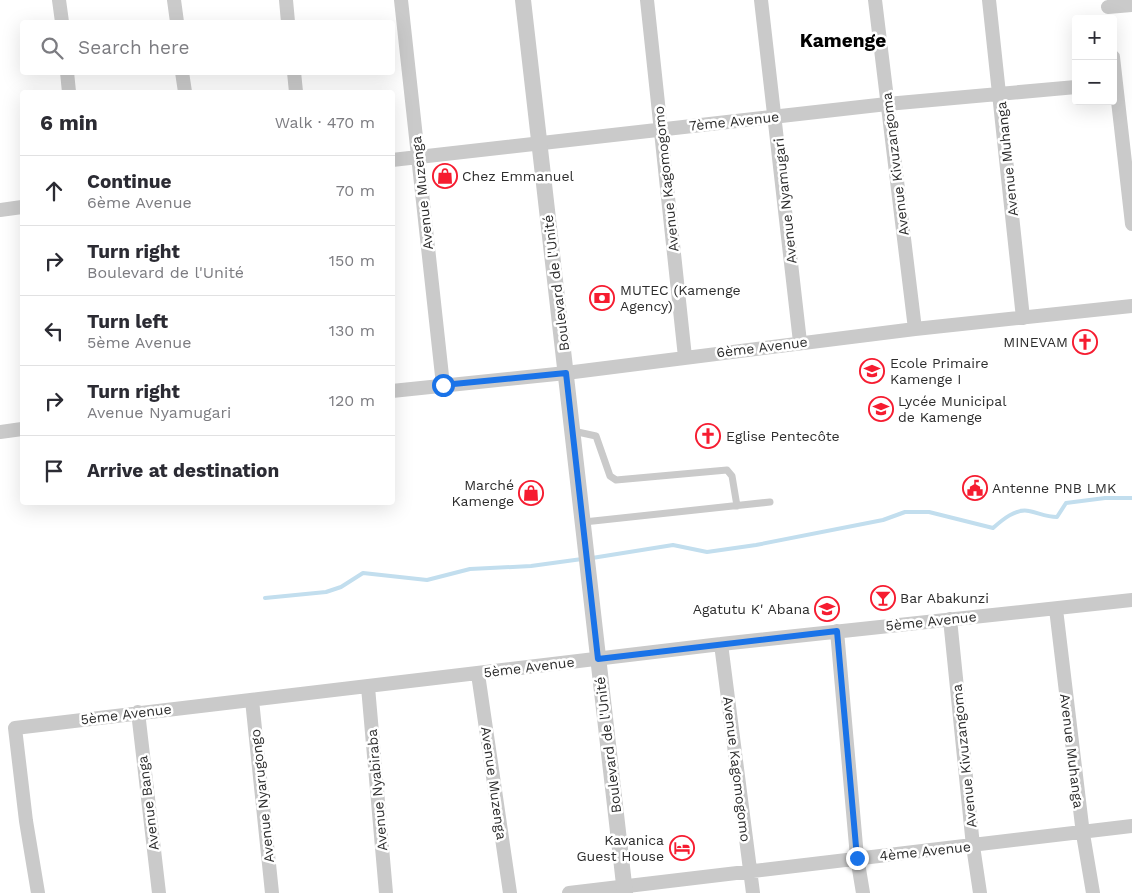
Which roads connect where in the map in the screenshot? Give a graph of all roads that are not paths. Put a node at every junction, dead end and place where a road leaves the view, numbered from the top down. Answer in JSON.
{"nodes":[{"id":1,"x":59,"y":0,"type":"edge"},
{"id":2,"x":174,"y":0,"type":"edge"},
{"id":3,"x":286,"y":0,"type":"edge"},
{"id":4,"x":401,"y":0,"type":"edge"},
{"id":5,"x":523,"y":0,"type":"edge"},
{"id":6,"x":648,"y":0,"type":"edge"},
{"id":7,"x":761,"y":0,"type":"edge"},
{"id":8,"x":875,"y":0,"type":"edge"},
{"id":9,"x":989,"y":0,"type":"edge"},
{"id":10,"x":1132,"y":5,"type":"edge"},
{"id":11,"x":1108,"y":8,"type":"edge"},
{"id":12,"x":62,"y":20,"type":"edge"},
{"id":13,"x":177,"y":20,"type":"edge"},
{"id":14,"x":288,"y":20,"type":"edge"},
{"id":15,"x":67,"y":75,"type":"edge"},
{"id":16,"x":182,"y":75,"type":"edge"},
{"id":17,"x":294,"y":75,"type":"edge"},
{"id":18,"x":1072,"y":87,"type":"edge"},
{"id":19,"x":69,"y":90,"type":"edge"},
{"id":20,"x":185,"y":90,"type":"edge"},
{"id":21,"x":296,"y":90,"type":"edge"},
{"id":22,"x":1000,"y":93,"type":"junction"},
{"id":23,"x":1117,"y":93,"type":"edge"},
{"id":24,"x":887,"y":104,"type":"junction"},
{"id":25,"x":775,"y":117,"type":"junction"},
{"id":26,"x":660,"y":130,"type":"junction"},
{"id":27,"x":1127,"y":138,"type":"edge"},
{"id":28,"x":540,"y":144,"type":"junction"},
{"id":29,"x":418,"y":157,"type":"junction"},
{"id":30,"x":395,"y":160,"type":"edge"},
{"id":31,"x":20,"y":207,"type":"edge"},
{"id":32,"x":0,"y":210,"type":"edge"},
{"id":33,"x":1132,"y":224,"type":"edge"},
{"id":34,"x":1132,"y":306,"type":"edge"},
{"id":35,"x":1023,"y":318,"type":"junction"},
{"id":36,"x":915,"y":329,"type":"junction"},
{"id":37,"x":800,"y":342,"type":"junction"},
{"id":38,"x":685,"y":357,"type":"junction"},
{"id":39,"x":566,"y":373,"type":"junction"},
{"id":40,"x":443,"y":385,"type":"junction"},
{"id":41,"x":395,"y":391,"type":"edge"},
{"id":42,"x":20,"y":429,"type":"edge"},
{"id":43,"x":573,"y":431,"type":"junction"},
{"id":44,"x":0,"y":432,"type":"edge"},
{"id":45,"x":770,"y":502,"type":"dead end"},
{"id":46,"x":737,"y":506,"type":"junction"},
{"id":47,"x":583,"y":522,"type":"junction"},
{"id":48,"x":1132,"y":600,"type":"edge"},
{"id":49,"x":1056,"y":609,"type":"junction"},
{"id":50,"x":950,"y":619,"type":"junction"},
{"id":51,"x":837,"y":631,"type":"junction"},
{"id":52,"x":721,"y":644,"type":"junction"},
{"id":53,"x":598,"y":659,"type":"junction"},
{"id":54,"x":478,"y":674,"type":"junction"},
{"id":55,"x":368,"y":687,"type":"junction"},
{"id":56,"x":252,"y":700,"type":"junction"},
{"id":57,"x":138,"y":712,"type":"junction"},
{"id":58,"x":1132,"y":826,"type":"edge"},
{"id":59,"x":1083,"y":834,"type":"junction"},
{"id":60,"x":972,"y":846,"type":"junction"},
{"id":61,"x":857,"y":858,"type":"junction"},
{"id":62,"x":750,"y":872,"type":"junction"},
{"id":63,"x":625,"y":890,"type":"edge"},
{"id":64,"x":38,"y":893,"type":"edge"},
{"id":65,"x":159,"y":893,"type":"edge"},
{"id":66,"x":272,"y":893,"type":"edge"},
{"id":67,"x":386,"y":893,"type":"edge"},
{"id":68,"x":510,"y":893,"type":"edge"},
{"id":69,"x":569,"y":893,"type":"edge"},
{"id":70,"x":753,"y":893,"type":"edge"},
{"id":71,"x":863,"y":893,"type":"edge"},
{"id":72,"x":980,"y":893,"type":"edge"},
{"id":73,"x":1093,"y":893,"type":"edge"}],
"edges":[{"from":1,"to":12,"type":"street"},
{"from":2,"to":13,"type":"street"},
{"from":3,"to":14,"type":"street"},
{"from":4,"to":29,"type":"street","name":"Avenue Muzenga"},
{"from":5,"to":28,"type":"street","name":"Boulevard de l'Unité"},
{"from":6,"to":26,"type":"street","name":"Avenue Kagomogomo"},
{"from":7,"to":25,"type":"street","name":"Avenue Nyamugari"},
{"from":8,"to":24,"type":"street","name":"Avenue Kivuzangoma"},
{"from":9,"to":22,"type":"street","name":"Avenue Muhanga"},
{"from":10,"to":11,"type":"street"},
{"from":15,"to":19,"type":"street"},
{"from":16,"to":20,"type":"street"},
{"from":17,"to":21,"type":"street"},
{"from":18,"to":22,"type":"street","name":"7ème Avenue"},
{"from":22,"to":24,"type":"street","name":"7ème Avenue"},
{"from":22,"to":35,"type":"street","name":"Avenue Muhanga"},
{"from":23,"to":27,"type":"street"},
{"from":24,"to":25,"type":"street","name":"7ème Avenue"},
{"from":24,"to":36,"type":"street","name":"Avenue Kivuzangoma"},
{"from":25,"to":26,"type":"street","name":"7ème Avenue"},
{"from":25,"to":37,"type":"street","name":"Avenue Nyamugari"},
{"from":26,"to":28,"type":"street","name":"7ème Avenue"},
{"from":26,"to":38,"type":"street","name":"Avenue Kagomogomo"},
{"from":27,"to":33,"type":"street"},
{"from":28,"to":29,"type":"street","name":"7ème Avenue"},
{"from":28,"to":39,"type":"street","name":"Boulevard de l'Unité"},
{"from":29,"to":30,"type":"street","name":"7ème Avenue"},
{"from":29,"to":40,"type":"street","name":"Avenue Muzenga"},
{"from":31,"to":32,"type":"street"},
{"from":34,"to":35,"type":"street","name":"6ème Avenue"},
{"from":35,"to":36,"type":"street","name":"6ème Avenue"},
{"from":36,"to":37,"type":"street","name":"6ème Avenue"},
{"from":37,"to":38,"type":"street","name":"6ème Avenue"},
{"from":38,"to":39,"type":"street","name":"6ème Avenue"},
{"from":39,"to":40,"type":"street","name":"6ème Avenue"},
{"from":39,"to":43,"type":"street","name":"Boulevard de l'Unité"},
{"from":40,"to":41,"type":"street","name":"6ème Avenue"},
{"from":42,"to":44,"type":"street"},
{"from":43,"to":46,"type":"lane"},
{"from":43,"to":47,"type":"street","name":"Boulevard de l'Unité"},
{"from":45,"to":46,"type":"lane"},
{"from":46,"to":47,"type":"lane"},
{"from":47,"to":53,"type":"street","name":"Boulevard de l'Unité"},
{"from":48,"to":49,"type":"street","name":"5ème Avenue"},
{"from":49,"to":50,"type":"street","name":"5ème Avenue"},
{"from":49,"to":59,"type":"street","name":"Avenue Muhanga"},
{"from":50,"to":51,"type":"street","name":"5ème Avenue"},
{"from":50,"to":60,"type":"street","name":"Avenue Kivuzangoma"},
{"from":51,"to":52,"type":"street","name":"5ème Avenue"},
{"from":51,"to":61,"type":"street"},
{"from":52,"to":53,"type":"street","name":"5ème Avenue"},
{"from":52,"to":62,"type":"street","name":"Avenue Kagomogomo"},
{"from":53,"to":54,"type":"street","name":"5ème Avenue"},
{"from":53,"to":63,"type":"street","name":"Boulevard de l'Unité"},
{"from":54,"to":55,"type":"street","name":"5ème Avenue"},
{"from":54,"to":68,"type":"street","name":"Avenue Muzenga"},
{"from":55,"to":56,"type":"street","name":"5ème Avenue"},
{"from":55,"to":67,"type":"street","name":"Avenue Nyabiraba"},
{"from":56,"to":57,"type":"street","name":"5ème Avenue"},
{"from":56,"to":66,"type":"street","name":"Avenue Nyarugongo"},
{"from":57,"to":64,"type":"street","name":"5ème Avenue"},
{"from":57,"to":65,"type":"street","name":"Avenue Banga"},
{"from":58,"to":59,"type":"street","name":"4ème Avenue"},
{"from":59,"to":60,"type":"street","name":"4ème Avenue"},
{"from":59,"to":73,"type":"street","name":"Avenue Muhanga"},
{"from":60,"to":61,"type":"street","name":"4ème Avenue"},
{"from":60,"to":72,"type":"street","name":"Avenue Kivuzangoma"},
{"from":61,"to":62,"type":"street","name":"4ème Avenue"},
{"from":61,"to":71,"type":"street"},
{"from":62,"to":63,"type":"street","name":"4ème Avenue"},
{"from":62,"to":70,"type":"street","name":"Avenue Kagomogomo"},
{"from":63,"to":69,"type":"street","name":"4ème Avenue"}]}
